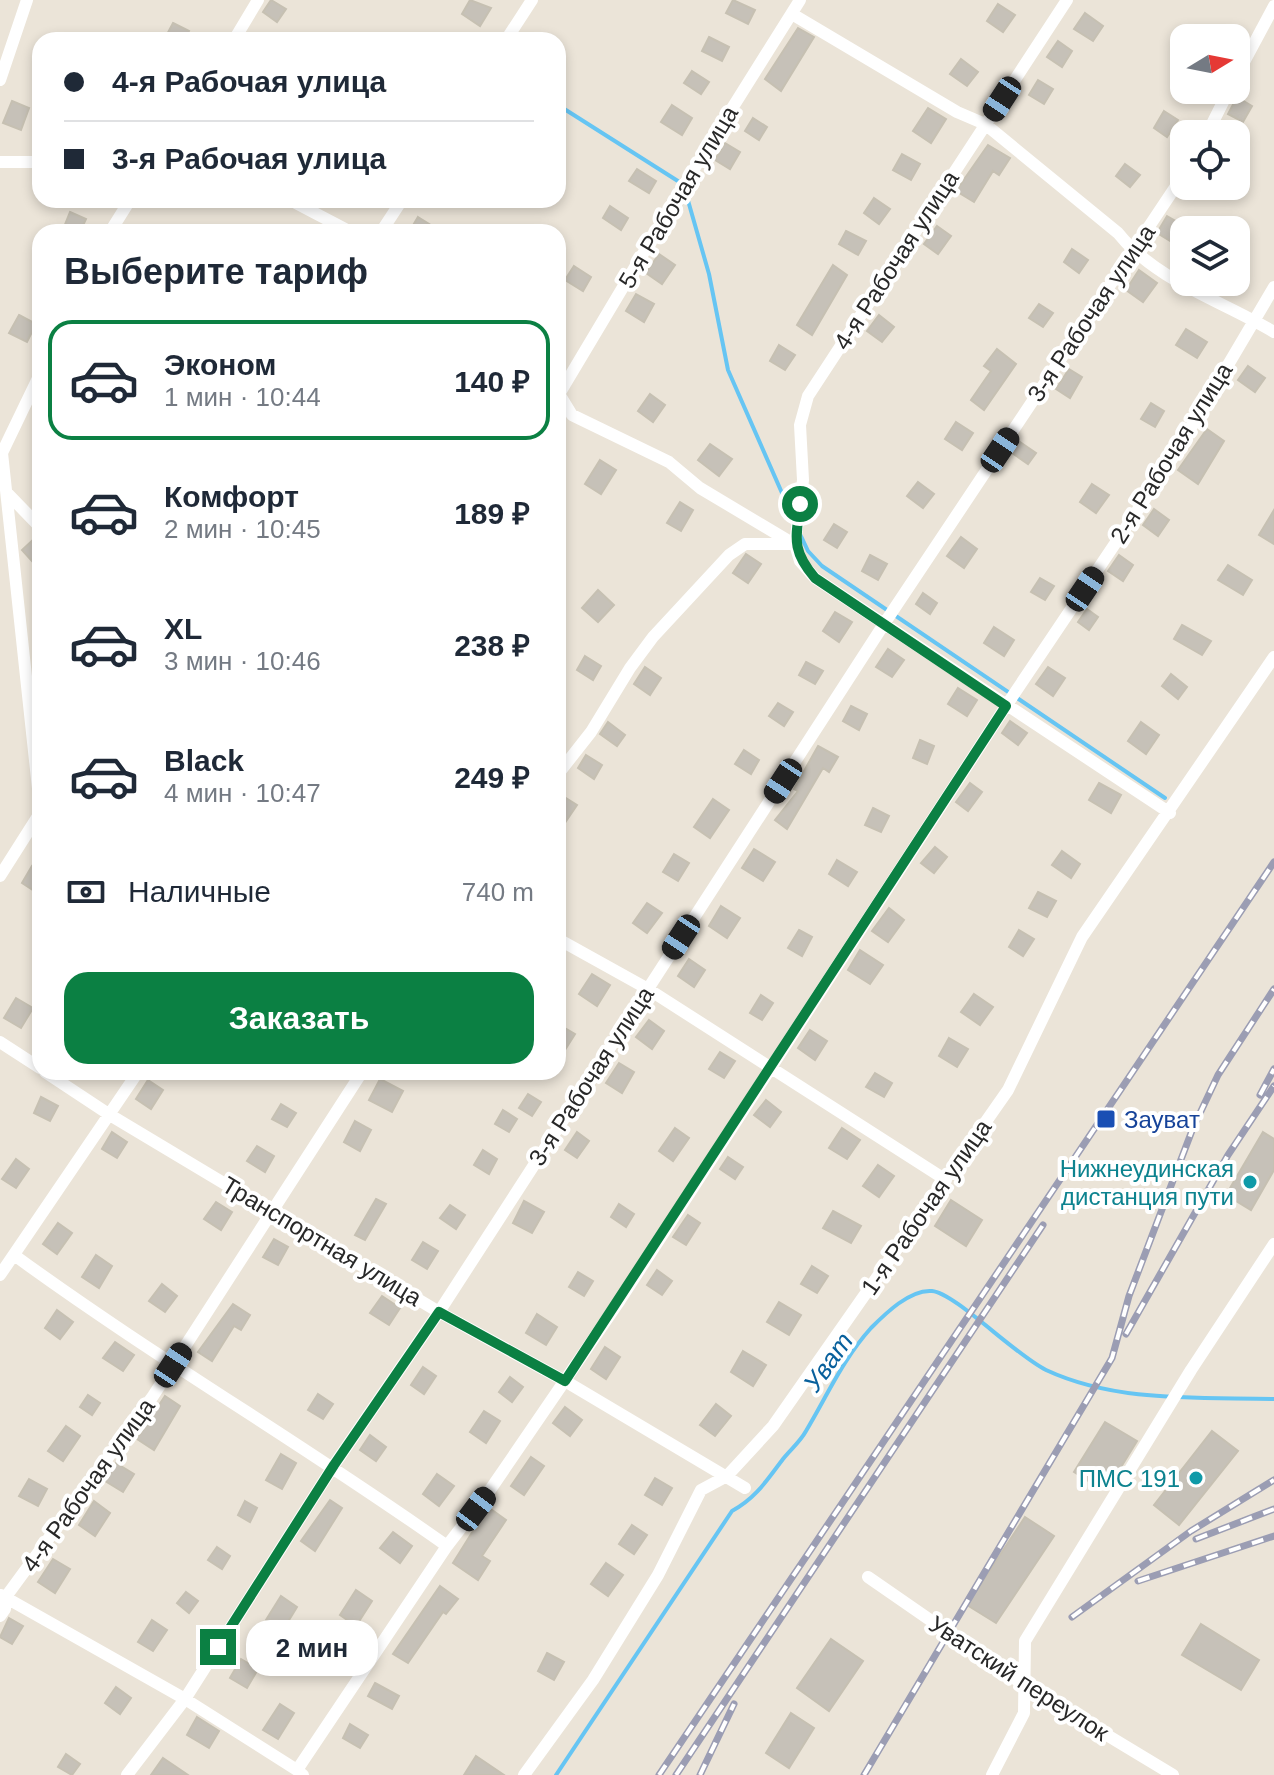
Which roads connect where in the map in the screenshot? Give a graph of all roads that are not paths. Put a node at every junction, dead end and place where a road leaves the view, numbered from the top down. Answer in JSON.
{"nodes":[{"id":1,"x":27,"y":0,"type":"edge"},
{"id":2,"x":258,"y":0,"type":"edge"},
{"id":3,"x":532,"y":0,"type":"edge"},
{"id":4,"x":800,"y":0,"type":"edge"},
{"id":5,"x":1067,"y":0,"type":"edge"},
{"id":6,"x":1274,"y":6,"type":"edge"},
{"id":7,"x":792,"y":14,"type":"junction"},
{"id":8,"x":239,"y":32,"type":"edge"},
{"id":9,"x":511,"y":32,"type":"edge"},
{"id":10,"x":1250,"y":51,"type":"edge"},
{"id":11,"x":0,"y":80,"type":"edge"},
{"id":12,"x":985,"y":124,"type":"junction"},
{"id":13,"x":0,"y":162,"type":"edge"},
{"id":14,"x":32,"y":162,"type":"edge"},
{"id":15,"x":1170,"y":195,"type":"edge"},
{"id":16,"x":305,"y":208,"type":"edge"},
{"id":17,"x":336,"y":224,"type":"edge"},
{"id":18,"x":1133,"y":251,"type":"junction"},
{"id":19,"x":1274,"y":287,"type":"edge"},
{"id":20,"x":1253,"y":319,"type":"junction"},
{"id":21,"x":1274,"y":332,"type":"edge"},
{"id":22,"x":566,"y":382,"type":"edge"},
{"id":23,"x":32,"y":391,"type":"edge"},
{"id":24,"x":566,"y":405,"type":"edge"},
{"id":25,"x":7,"y":493,"type":"junction"},
{"id":26,"x":32,"y":519,"type":"edge"},
{"id":27,"x":795,"y":544,"type":"junction"},
{"id":28,"x":884,"y":624,"type":"junction"},
{"id":29,"x":1274,"y":657,"type":"edge"},
{"id":30,"x":1006,"y":706,"type":"junction"},
{"id":31,"x":32,"y":731,"type":"edge"},
{"id":32,"x":566,"y":764,"type":"edge"},
{"id":33,"x":1170,"y":813,"type":"junction"},
{"id":34,"x":32,"y":826,"type":"edge"},
{"id":35,"x":0,"y":876,"type":"edge"},
{"id":36,"x":566,"y":943,"type":"edge"},
{"id":37,"x":648,"y":989,"type":"junction"},
{"id":38,"x":0,"y":1042,"type":"edge"},
{"id":39,"x":32,"y":1063,"type":"edge"},
{"id":40,"x":771,"y":1069,"type":"junction"},
{"id":41,"x":57,"y":1080,"type":"edge"},
{"id":42,"x":133,"y":1080,"type":"edge"},
{"id":43,"x":357,"y":1080,"type":"edge"},
{"id":44,"x":110,"y":1115,"type":"junction"},
{"id":45,"x":946,"y":1180,"type":"junction"},
{"id":46,"x":273,"y":1210,"type":"junction"},
{"id":47,"x":1274,"y":1244,"type":"edge"},
{"id":48,"x":14,"y":1255,"type":"junction"},
{"id":49,"x":0,"y":1275,"type":"edge"},
{"id":50,"x":439,"y":1312,"type":"junction"},
{"id":51,"x":173,"y":1365,"type":"junction"},
{"id":52,"x":565,"y":1381,"type":"junction"},
{"id":53,"x":334,"y":1465,"type":"junction"},
{"id":54,"x":727,"y":1476,"type":"junction"},
{"id":55,"x":745,"y":1488,"type":"dead end"},
{"id":56,"x":447,"y":1546,"type":"junction"},
{"id":57,"x":868,"y":1577,"type":"dead end"},
{"id":58,"x":2,"y":1596,"type":"edge"},
{"id":59,"x":0,"y":1616,"type":"edge"},
{"id":60,"x":1024,"y":1685,"type":"junction"},
{"id":61,"x":185,"y":1699,"type":"junction"},
{"id":62,"x":300,"y":1772,"type":"edge"},
{"id":63,"x":127,"y":1775,"type":"edge"},
{"id":64,"x":524,"y":1775,"type":"edge"},
{"id":65,"x":992,"y":1775,"type":"edge"},
{"id":66,"x":1173,"y":1775,"type":"edge"}],
"edges":[{"from":1,"to":11,"type":"street"},
{"from":2,"to":8,"type":"street"},
{"from":3,"to":9,"type":"street"},
{"from":4,"to":7,"type":"street","name":"5-я Рабочая улица"},
{"from":5,"to":12,"type":"street","name":"4-я Рабочая улица"},
{"from":6,"to":10,"type":"street"},
{"from":7,"to":12,"type":"street"},
{"from":7,"to":22,"type":"street","name":"5-я Рабочая улица"},
{"from":12,"to":18,"type":"street"},
{"from":12,"to":27,"type":"street","name":"4-я Рабочая улица"},
{"from":13,"to":14,"type":"street"},
{"from":15,"to":18,"type":"street","name":"3-я Рабочая улица"},
{"from":16,"to":17,"type":"street"},
{"from":18,"to":20,"type":"street"},
{"from":18,"to":28,"type":"street","name":"3-я Рабочая улица"},
{"from":19,"to":20,"type":"street","name":"2-я Рабочая улица"},
{"from":20,"to":21,"type":"street"},
{"from":20,"to":30,"type":"street","name":"2-я Рабочая улица"},
{"from":23,"to":25,"type":"street"},
{"from":24,"to":27,"type":"street"},
{"from":25,"to":26,"type":"street"},
{"from":25,"to":31,"type":"street"},
{"from":27,"to":28,"type":"street"},
{"from":27,"to":32,"type":"street"},
{"from":28,"to":30,"type":"street"},
{"from":28,"to":37,"type":"street","name":"3-я Рабочая улица"},
{"from":29,"to":33,"type":"street","name":"1-я Рабочая улица"},
{"from":30,"to":33,"type":"street"},
{"from":30,"to":40,"type":"street","name":"2-я Рабочая улица"},
{"from":33,"to":45,"type":"street","name":"1-я Рабочая улица"},
{"from":34,"to":35,"type":"street"},
{"from":36,"to":37,"type":"street"},
{"from":37,"to":40,"type":"street"},
{"from":37,"to":50,"type":"street","name":"3-я Рабочая улица"},
{"from":38,"to":39,"type":"street"},
{"from":40,"to":45,"type":"street"},
{"from":40,"to":52,"type":"street","name":"2-я Рабочая улица"},
{"from":41,"to":44,"type":"street","name":"Транспортная улица"},
{"from":42,"to":44,"type":"street"},
{"from":43,"to":46,"type":"street","name":"4-я Рабочая улица"},
{"from":44,"to":46,"type":"street","name":"Транспортная улица"},
{"from":44,"to":48,"type":"street"},
{"from":45,"to":54,"type":"street","name":"1-я Рабочая улица"},
{"from":46,"to":50,"type":"street","name":"Транспортная улица"},
{"from":46,"to":51,"type":"street","name":"4-я Рабочая улица"},
{"from":47,"to":60,"type":"street"},
{"from":48,"to":49,"type":"street"},
{"from":48,"to":51,"type":"street"},
{"from":50,"to":52,"type":"street","name":"Транспортная улица"},
{"from":50,"to":53,"type":"street","name":"3-я Рабочая улица"},
{"from":51,"to":53,"type":"street"},
{"from":51,"to":58,"type":"street","name":"4-я Рабочая улица"},
{"from":52,"to":54,"type":"street","name":"Транспортная улица"},
{"from":52,"to":56,"type":"street","name":"2-я Рабочая улица"},
{"from":53,"to":56,"type":"street"},
{"from":53,"to":61,"type":"street","name":"3-я Рабочая улица"},
{"from":54,"to":55,"type":"street","name":"Транспортная улица"},
{"from":54,"to":64,"type":"street","name":"1-я Рабочая улица"},
{"from":56,"to":62,"type":"street","name":"2-я Рабочая улица"},
{"from":57,"to":60,"type":"street","name":"Уватский переулок"},
{"from":58,"to":59,"type":"street","name":"4-я Рабочая улица"},
{"from":58,"to":61,"type":"street"},
{"from":60,"to":65,"type":"street"},
{"from":60,"to":66,"type":"street","name":"Уватский переулок"},
{"from":61,"to":62,"type":"street"},
{"from":61,"to":63,"type":"street","name":"3-я Рабочая улица"}]}
